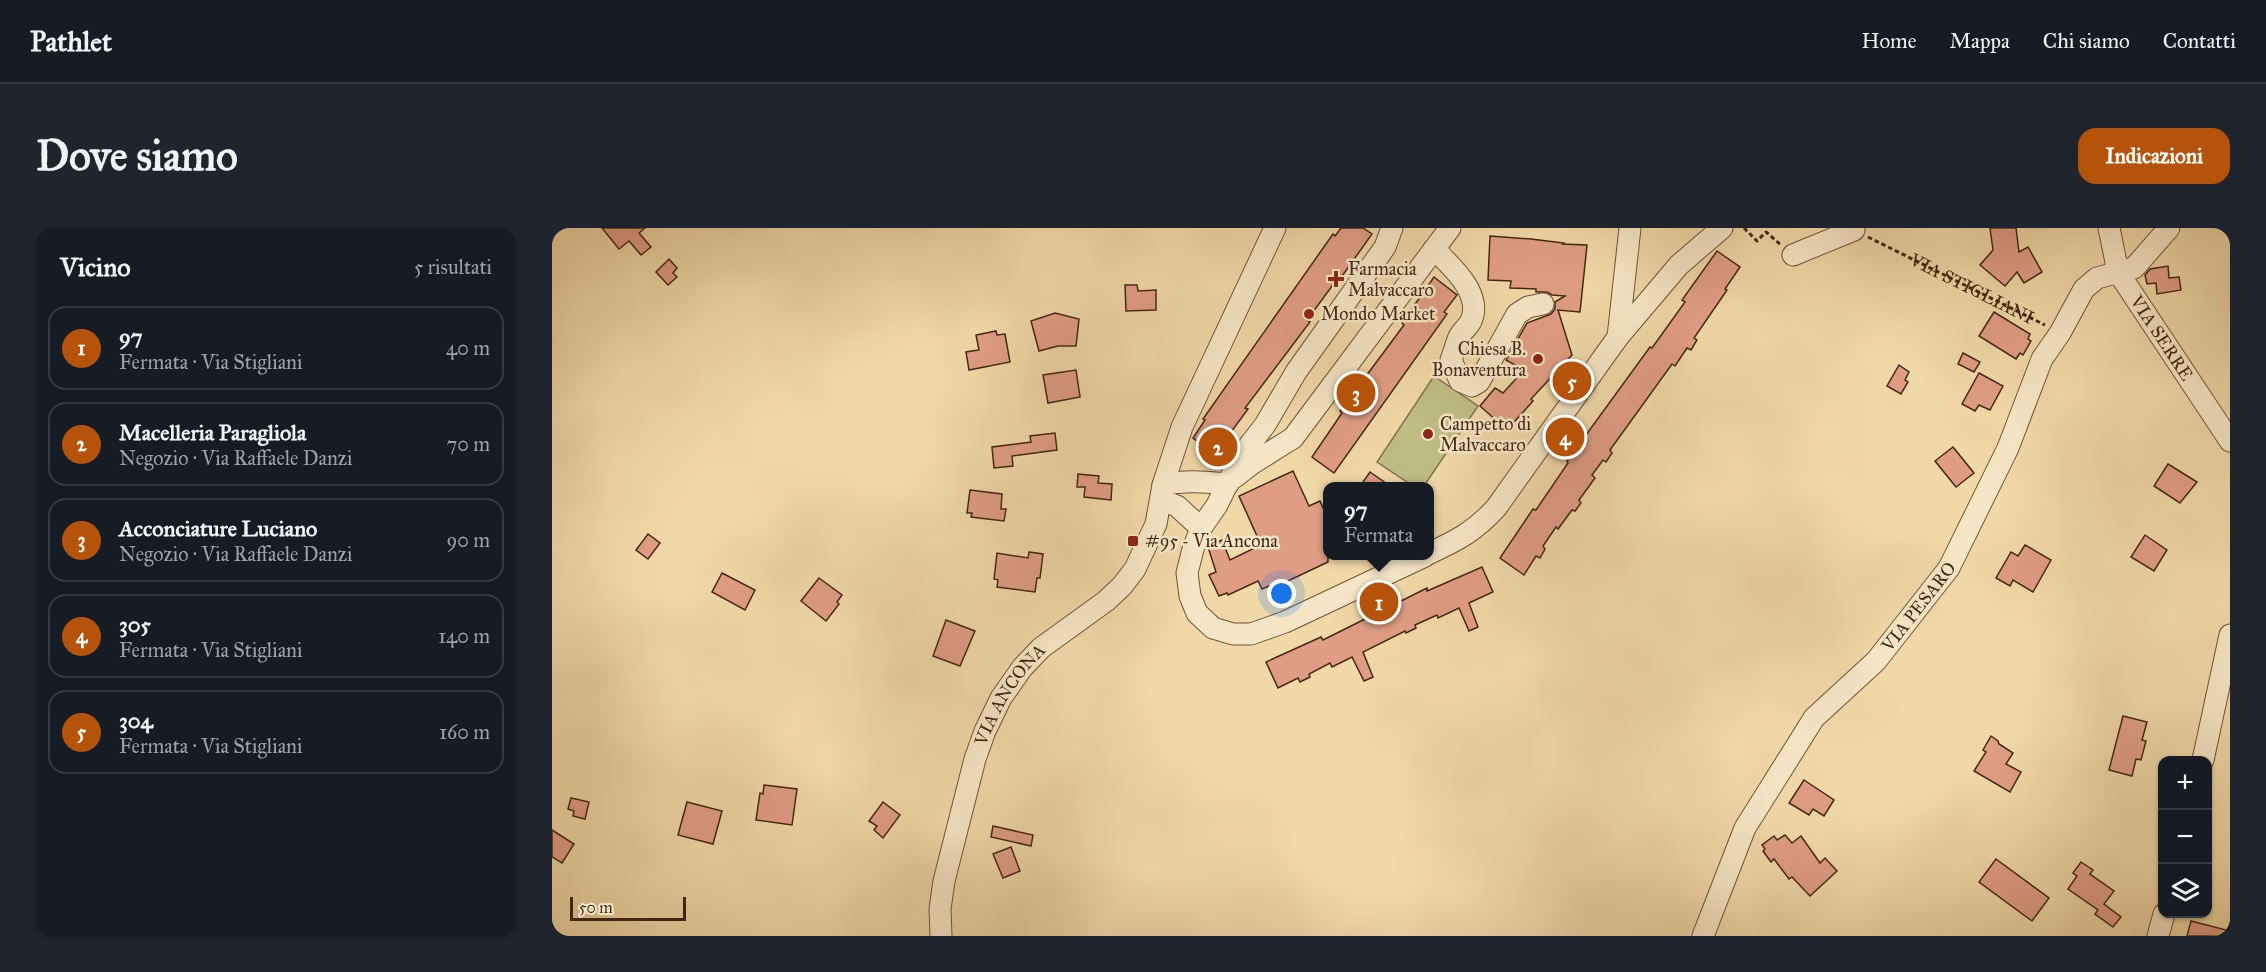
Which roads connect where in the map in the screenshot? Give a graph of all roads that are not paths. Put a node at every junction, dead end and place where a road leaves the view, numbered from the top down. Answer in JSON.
{"nodes":[{"id":1,"x":1275,"y":228,"type":"edge"},
{"id":2,"x":1392,"y":228,"type":"edge"},
{"id":3,"x":1450,"y":228,"type":"edge"},
{"id":4,"x":1630,"y":228,"type":"edge"},
{"id":5,"x":1722,"y":228,"type":"edge"},
{"id":6,"x":2109,"y":228,"type":"edge"},
{"id":7,"x":2169,"y":228,"type":"edge"},
{"id":8,"x":1854,"y":229,"type":"edge"},
{"id":9,"x":1434,"y":249,"type":"junction"},
{"id":10,"x":1793,"y":255,"type":"road end"},
{"id":11,"x":2118,"y":272,"type":"junction"},
{"id":12,"x":1542,"y":304,"type":"dead end"},
{"id":13,"x":1618,"y":337,"type":"junction"},
{"id":14,"x":1265,"y":425,"type":"junction"},
{"id":15,"x":2230,"y":441,"type":"edge"},
{"id":16,"x":1286,"y":444,"type":"junction"},
{"id":17,"x":1174,"y":452,"type":"junction"},
{"id":18,"x":1200,"y":481,"type":"junction"},
{"id":19,"x":1228,"y":484,"type":"junction"},
{"id":20,"x":1167,"y":497,"type":"junction"},
{"id":21,"x":1217,"y":505,"type":"junction"},
{"id":22,"x":1201,"y":528,"type":"junction"},
{"id":23,"x":1434,"y":551,"type":"edge"},
{"id":24,"x":1415,"y":560,"type":"edge"},
{"id":25,"x":2230,"y":635,"type":"edge"},
{"id":26,"x":2204,"y":756,"type":"edge"},
{"id":27,"x":2163,"y":918,"type":"edge"},
{"id":28,"x":940,"y":936,"type":"edge"},
{"id":29,"x":1702,"y":936,"type":"edge"},
{"id":30,"x":2158,"y":936,"type":"edge"}],
"edges":[{"from":1,"to":17,"type":"street"},
{"from":2,"to":14,"type":"street"},
{"from":3,"to":9,"type":"street"},
{"from":4,"to":13,"type":"street"},
{"from":5,"to":13,"type":"street"},
{"from":6,"to":11,"type":"street","name":"VIA SERRE"},
{"from":7,"to":11,"type":"street","name":"VIA PESARO"},
{"from":8,"to":10,"type":"street"},
{"from":9,"to":12,"type":"street"},
{"from":9,"to":16,"type":"street"},
{"from":11,"to":15,"type":"street","name":"VIA SERRE"},
{"from":11,"to":29,"type":"street","name":"VIA PESARO"},
{"from":13,"to":23,"type":"street"},
{"from":14,"to":16,"type":"street"},
{"from":14,"to":19,"type":"street"},
{"from":16,"to":19,"type":"street"},
{"from":17,"to":18,"type":"street"},
{"from":17,"to":20,"type":"street","name":"VIA ANCONA"},
{"from":18,"to":19,"type":"street"},
{"from":18,"to":20,"type":"street"},
{"from":19,"to":21,"type":"street"},
{"from":20,"to":21,"type":"street"},
{"from":20,"to":22,"type":"street"},
{"from":20,"to":28,"type":"street","name":"VIA ANCONA"},
{"from":21,"to":22,"type":"street"},
{"from":22,"to":24,"type":"street"},
{"from":25,"to":26,"type":"street"},
{"from":27,"to":30,"type":"street"}]}
